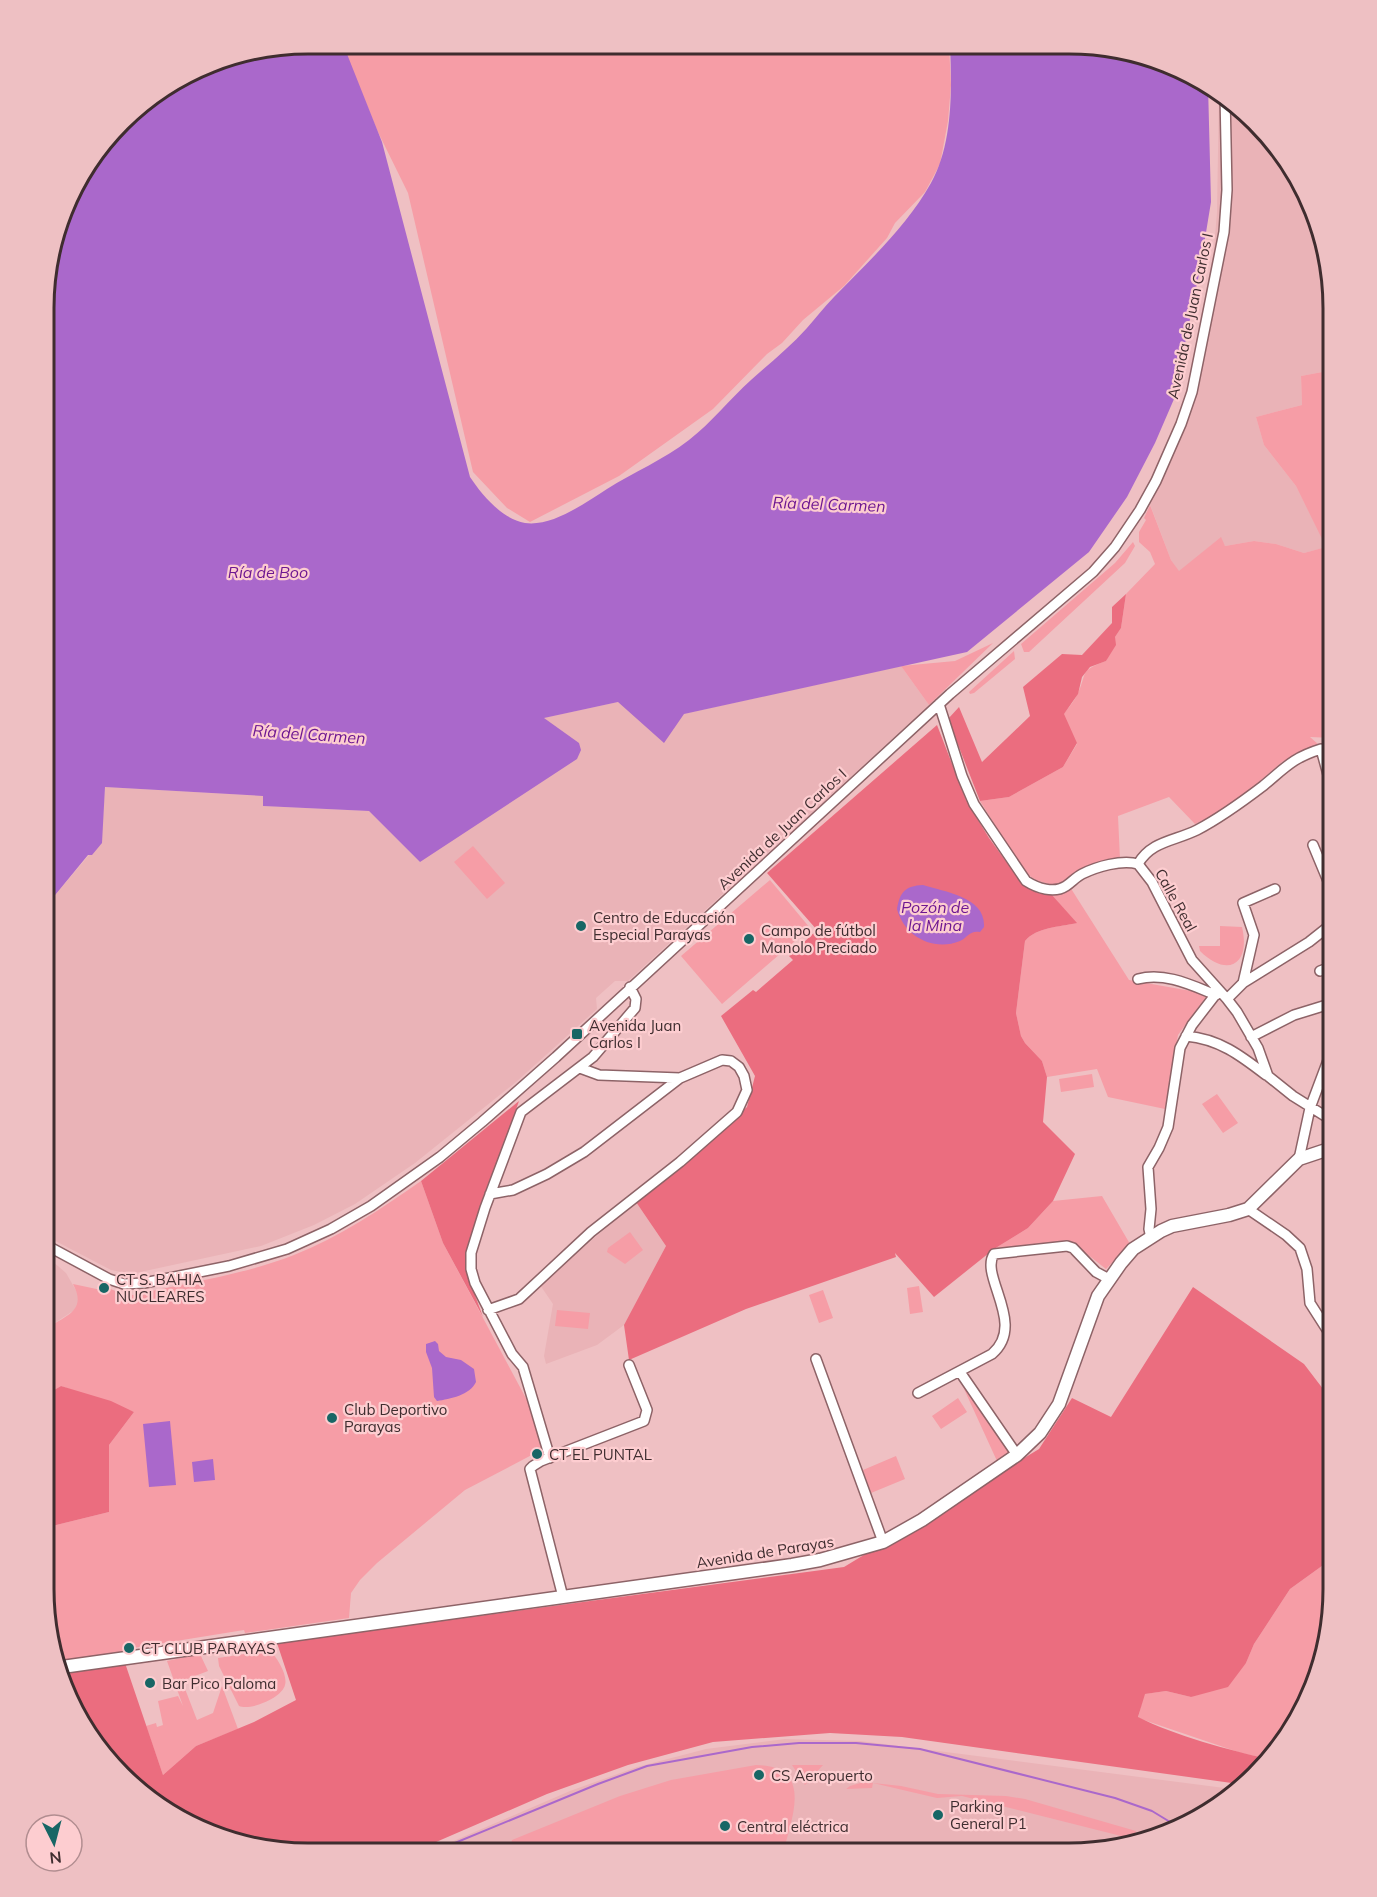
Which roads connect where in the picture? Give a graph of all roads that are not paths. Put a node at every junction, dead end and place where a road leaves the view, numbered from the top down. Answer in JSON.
{"nodes":[{"id":1,"x":1225,"y":107,"type":"edge"},
{"id":2,"x":939,"y":704,"type":"junction"},
{"id":3,"x":1323,"y":756,"type":"edge"},
{"id":4,"x":1313,"y":845,"type":"dead end"},
{"id":5,"x":1138,"y":864,"type":"junction"},
{"id":6,"x":1323,"y":869,"type":"edge"},
{"id":7,"x":1275,"y":888,"type":"dead end"},
{"id":8,"x":1323,"y":932,"type":"edge"},
{"id":9,"x":1323,"y":970,"type":"edge"},
{"id":10,"x":1320,"y":971,"type":"dead end"},
{"id":11,"x":1138,"y":979,"type":"dead end"},
{"id":12,"x":1243,"y":983,"type":"junction"},
{"id":13,"x":630,"y":987,"type":"junction"},
{"id":14,"x":1218,"y":992,"type":"junction"},
{"id":15,"x":1227,"y":999,"type":"junction"},
{"id":16,"x":1323,"y":1006,"type":"edge"},
{"id":17,"x":1186,"y":1036,"type":"junction"},
{"id":18,"x":1251,"y":1037,"type":"junction"},
{"id":19,"x":580,"y":1068,"type":"junction"},
{"id":20,"x":1323,"y":1072,"type":"edge"},
{"id":21,"x":1268,"y":1076,"type":"junction"},
{"id":22,"x":680,"y":1078,"type":"junction"},
{"id":23,"x":1310,"y":1108,"type":"junction"},
{"id":24,"x":1323,"y":1115,"type":"edge"},
{"id":25,"x":1323,"y":1151,"type":"edge"},
{"id":26,"x":1299,"y":1159,"type":"junction"},
{"id":27,"x":490,"y":1194,"type":"junction"},
{"id":28,"x":1248,"y":1209,"type":"junction"},
{"id":29,"x":1151,"y":1238,"type":"junction"},
{"id":30,"x":54,"y":1250,"type":"edge"},
{"id":31,"x":1109,"y":1279,"type":"junction"},
{"id":32,"x":488,"y":1310,"type":"junction"},
{"id":33,"x":1323,"y":1324,"type":"edge"},
{"id":34,"x":816,"y":1359,"type":"dead end"},
{"id":35,"x":628,"y":1365,"type":"dead end"},
{"id":36,"x":960,"y":1372,"type":"junction"},
{"id":37,"x":918,"y":1393,"type":"dead end"},
{"id":38,"x":1017,"y":1455,"type":"junction"},
{"id":39,"x":550,"y":1458,"type":"junction"},
{"id":40,"x":883,"y":1542,"type":"junction"},
{"id":41,"x":563,"y":1597,"type":"junction"},
{"id":42,"x":66,"y":1666,"type":"edge"}],
"edges":[{"from":1,"to":2,"type":"street","name":"Avenida de Juan Carlos I"},
{"from":2,"to":5,"type":"street"},
{"from":2,"to":13,"type":"street","name":"Avenida de Juan Carlos I"},
{"from":3,"to":5,"type":"street","name":"Calle Real"},
{"from":4,"to":6,"type":"street"},
{"from":5,"to":14,"type":"street","name":"Calle Real"},
{"from":7,"to":12,"type":"street"},
{"from":8,"to":12,"type":"street"},
{"from":9,"to":10,"type":"street"},
{"from":11,"to":14,"type":"street"},
{"from":12,"to":15,"type":"street"},
{"from":13,"to":19,"type":"street"},
{"from":13,"to":30,"type":"street","name":"Avenida de Juan Carlos I"},
{"from":14,"to":15,"type":"street","name":"Calle Real"},
{"from":14,"to":17,"type":"street"},
{"from":15,"to":18,"type":"street","name":"Calle Real"},
{"from":16,"to":18,"type":"street"},
{"from":17,"to":21,"type":"street"},
{"from":17,"to":29,"type":"street"},
{"from":18,"to":21,"type":"street","name":"Calle Real"},
{"from":19,"to":22,"type":"street"},
{"from":19,"to":27,"type":"street"},
{"from":20,"to":23,"type":"street"},
{"from":21,"to":23,"type":"street","name":"Calle Real"},
{"from":22,"to":27,"type":"street"},
{"from":22,"to":32,"type":"street"},
{"from":23,"to":24,"type":"street","name":"Calle Real"},
{"from":23,"to":26,"type":"street"},
{"from":25,"to":26,"type":"street","name":"Avenida de Parayas"},
{"from":26,"to":28,"type":"street","name":"Avenida de Parayas"},
{"from":27,"to":32,"type":"street"},
{"from":28,"to":29,"type":"street","name":"Avenida de Parayas"},
{"from":28,"to":33,"type":"street"},
{"from":29,"to":31,"type":"street","name":"Avenida de Parayas"},
{"from":31,"to":36,"type":"street"},
{"from":31,"to":38,"type":"street","name":"Avenida de Parayas"},
{"from":32,"to":39,"type":"street"},
{"from":34,"to":40,"type":"street"},
{"from":35,"to":39,"type":"street"},
{"from":36,"to":37,"type":"street"},
{"from":36,"to":38,"type":"street"},
{"from":38,"to":40,"type":"street","name":"Avenida de Parayas"},
{"from":39,"to":41,"type":"street"},
{"from":40,"to":41,"type":"street","name":"Avenida de Parayas"},
{"from":41,"to":42,"type":"street","name":"Avenida de Parayas"}]}
